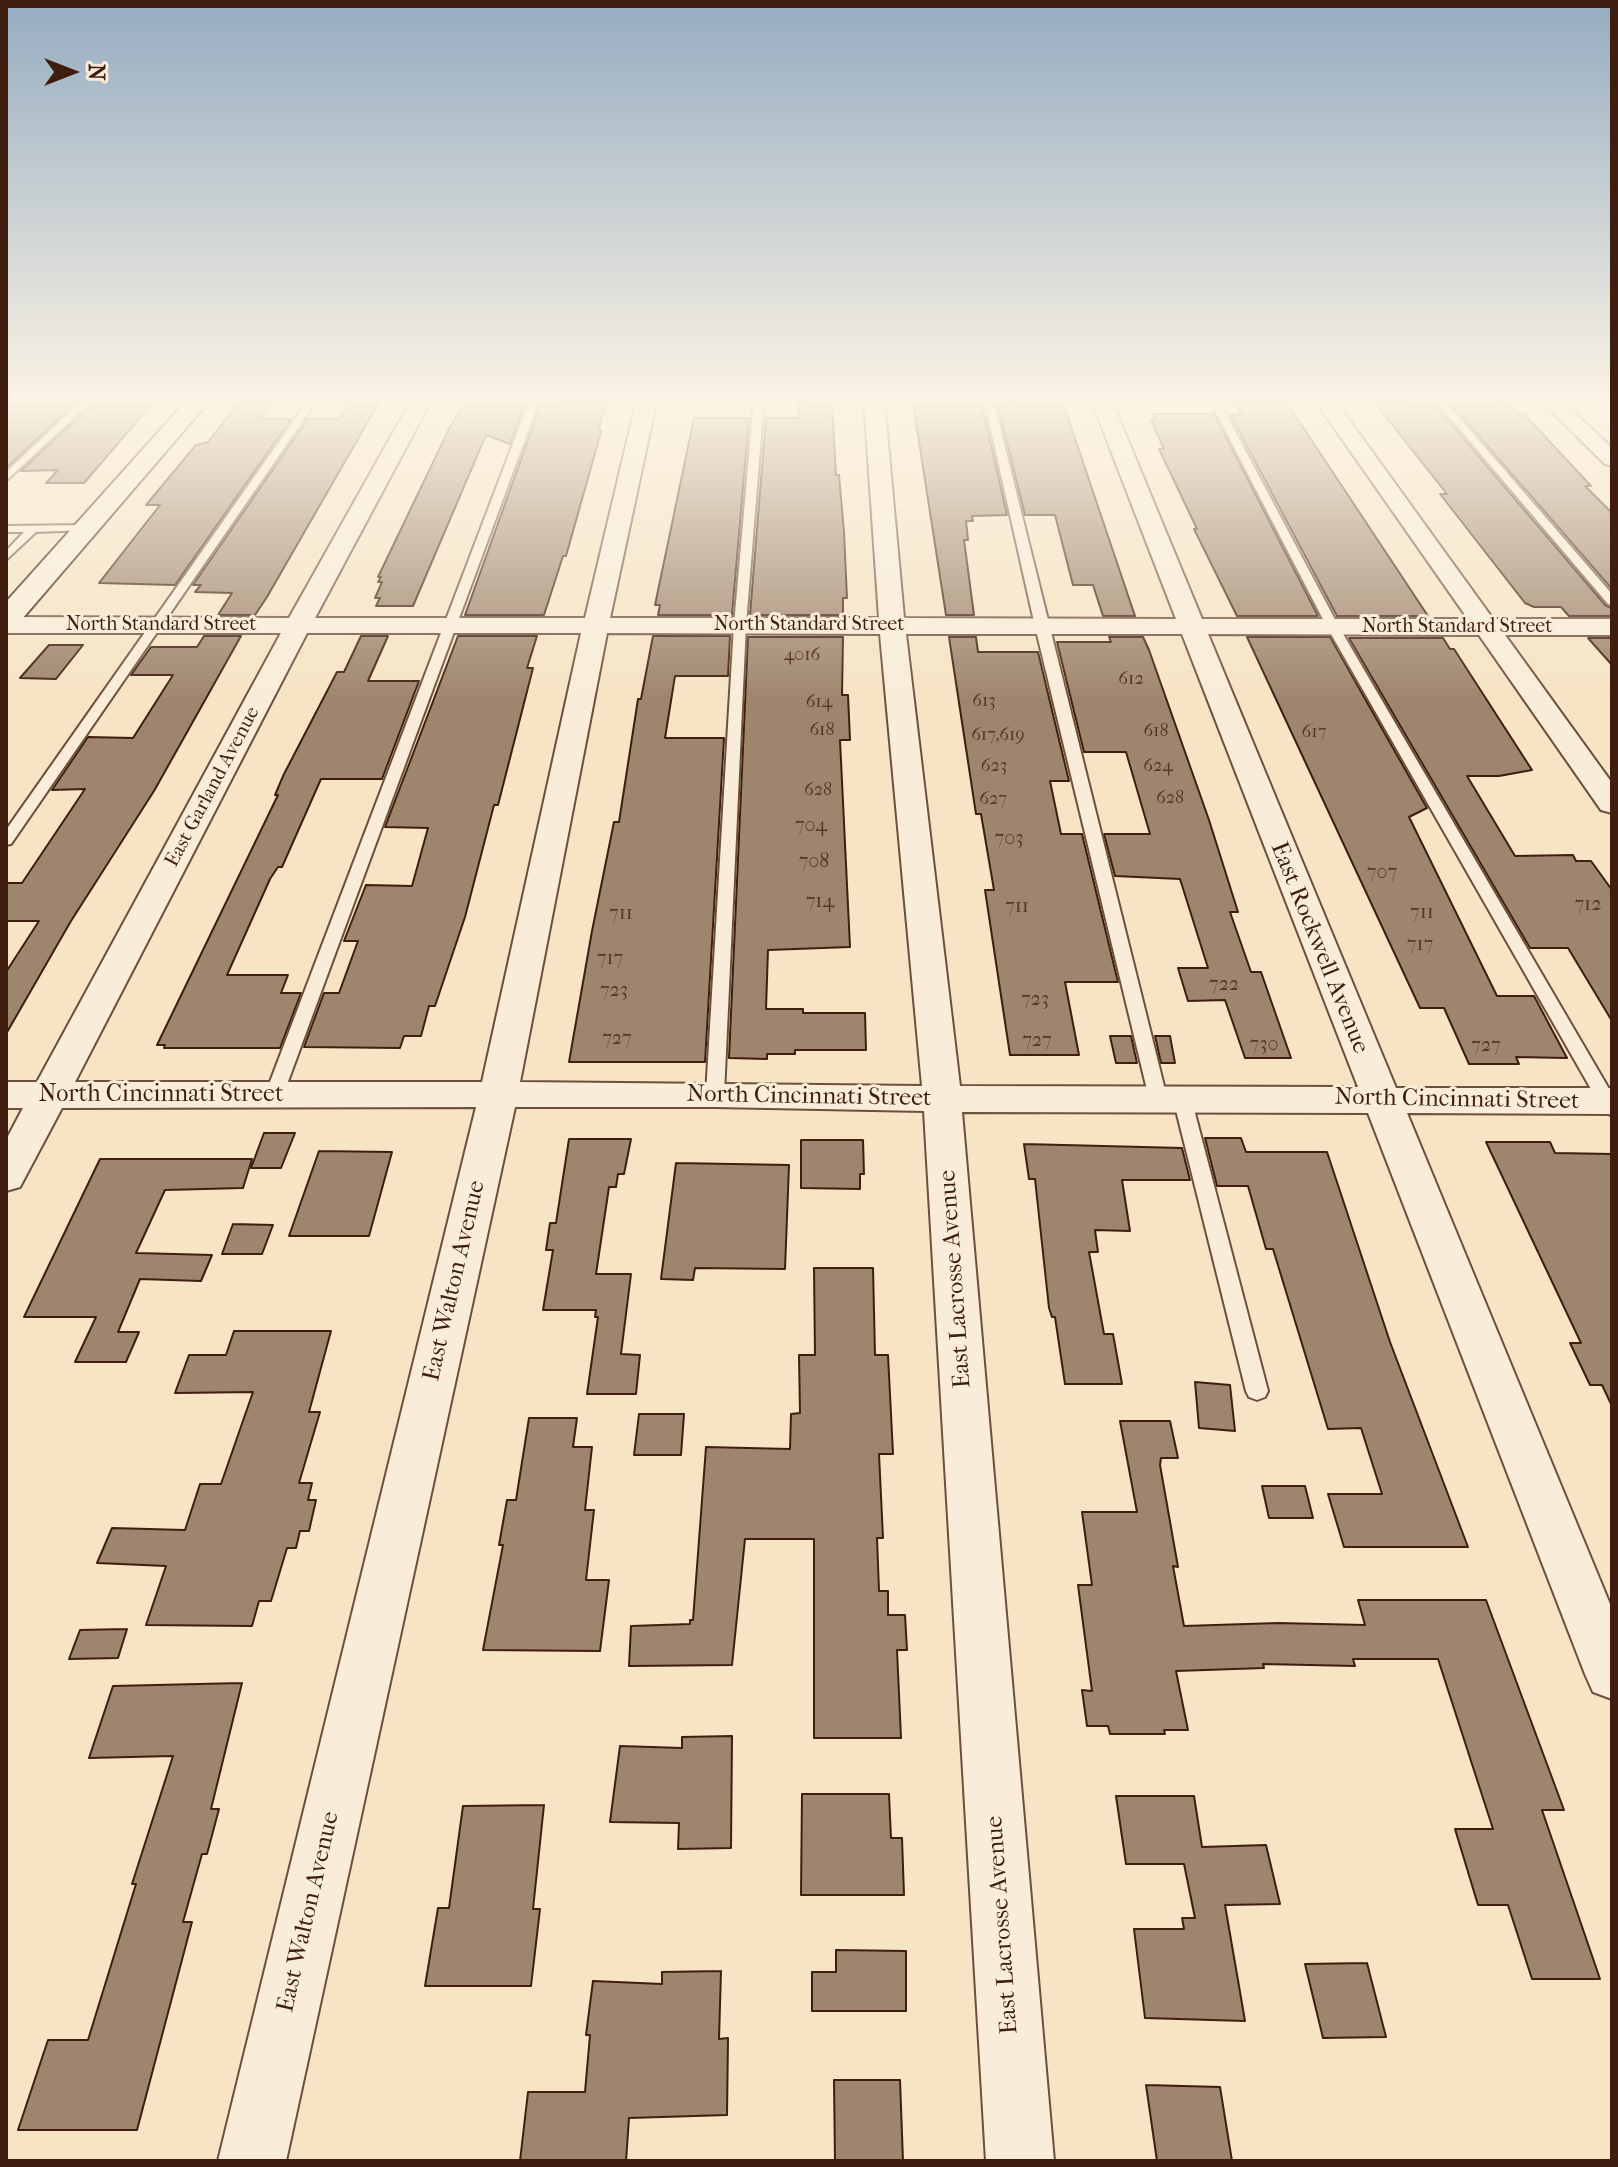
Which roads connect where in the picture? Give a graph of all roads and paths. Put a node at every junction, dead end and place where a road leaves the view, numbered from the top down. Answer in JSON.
{"nodes":[{"id":1,"x":110,"y":500,"type":"edge"},
{"id":2,"x":241,"y":500,"type":"edge"},
{"id":3,"x":367,"y":500,"type":"edge"},
{"id":4,"x":497,"y":500,"type":"edge"},
{"id":5,"x":624,"y":500,"type":"edge"},
{"id":6,"x":750,"y":500,"type":"edge"},
{"id":7,"x":882,"y":500,"type":"edge"},
{"id":8,"x":1012,"y":500,"type":"edge"},
{"id":9,"x":1140,"y":500,"type":"edge"},
{"id":10,"x":1266,"y":500,"type":"edge"},
{"id":11,"x":1395,"y":500,"type":"edge"},
{"id":12,"x":1525,"y":500,"type":"edge"},
{"id":13,"x":85,"y":528,"type":"junction"},
{"id":14,"x":6,"y":529,"type":"edge"},
{"id":15,"x":33,"y":529,"type":"junction"},
{"id":16,"x":6,"y":557,"type":"edge"},
{"id":17,"x":1612,"y":601,"type":"edge"},
{"id":18,"x":6,"y":622,"type":"edge"},
{"id":19,"x":153,"y":625,"type":"junction"},
{"id":20,"x":298,"y":625,"type":"junction"},
{"id":21,"x":450,"y":625,"type":"junction"},
{"id":22,"x":596,"y":625,"type":"junction"},
{"id":23,"x":740,"y":625,"type":"junction"},
{"id":24,"x":892,"y":625,"type":"junction"},
{"id":25,"x":1041,"y":626,"type":"junction"},
{"id":26,"x":1190,"y":627,"type":"junction"},
{"id":27,"x":1333,"y":627,"type":"junction"},
{"id":28,"x":1484,"y":627,"type":"junction"},
{"id":29,"x":1612,"y":627,"type":"edge"},
{"id":30,"x":1612,"y":804,"type":"edge"},
{"id":31,"x":6,"y":841,"type":"edge"},
{"id":32,"x":715,"y":1094,"type":"junction"},
{"id":33,"x":6,"y":1095,"type":"edge"},
{"id":34,"x":50,"y":1095,"type":"junction"},
{"id":35,"x":274,"y":1095,"type":"junction"},
{"id":36,"x":498,"y":1095,"type":"junction"},
{"id":37,"x":1170,"y":1098,"type":"junction"},
{"id":38,"x":1380,"y":1098,"type":"junction"},
{"id":39,"x":942,"y":1099,"type":"junction"},
{"id":40,"x":1610,"y":1104,"type":"edge"},
{"id":41,"x":6,"y":1177,"type":"edge"},
{"id":42,"x":1257,"y":1391,"type":"dead end"},
{"id":43,"x":1612,"y":1674,"type":"edge"},
{"id":44,"x":252,"y":2161,"type":"edge"},
{"id":45,"x":1020,"y":2161,"type":"edge"}],
"edges":[{"from":1,"to":13,"type":"street"},
{"from":2,"to":19,"type":"lane"},
{"from":3,"to":20,"type":"street","name":"East Garland Avenue"},
{"from":4,"to":21,"type":"lane"},
{"from":5,"to":22,"type":"street","name":"East Walton Avenue"},
{"from":6,"to":23,"type":"lane"},
{"from":7,"to":24,"type":"street","name":"East Lacrosse Avenue"},
{"from":8,"to":25,"type":"lane"},
{"from":9,"to":26,"type":"street","name":"East Rockwell Avenue"},
{"from":10,"to":27,"type":"lane"},
{"from":11,"to":28,"type":"street"},
{"from":12,"to":17,"type":"lane"},
{"from":13,"to":15,"type":"lane"},
{"from":13,"to":18,"type":"street"},
{"from":14,"to":15,"type":"lane"},
{"from":15,"to":16,"type":"lane"},
{"from":18,"to":19,"type":"street","name":"North Standard Street"},
{"from":19,"to":20,"type":"street","name":"North Standard Street"},
{"from":19,"to":31,"type":"lane"},
{"from":20,"to":21,"type":"street","name":"North Standard Street"},
{"from":20,"to":34,"type":"street","name":"East Garland Avenue"},
{"from":21,"to":22,"type":"street","name":"North Standard Street"},
{"from":21,"to":35,"type":"lane"},
{"from":22,"to":23,"type":"street","name":"North Standard Street"},
{"from":22,"to":36,"type":"street","name":"East Walton Avenue"},
{"from":23,"to":24,"type":"street","name":"North Standard Street"},
{"from":23,"to":32,"type":"lane"},
{"from":24,"to":25,"type":"street","name":"North Standard Street"},
{"from":24,"to":39,"type":"street","name":"East Lacrosse Avenue"},
{"from":25,"to":26,"type":"street","name":"North Standard Street"},
{"from":25,"to":37,"type":"lane"},
{"from":26,"to":27,"type":"street","name":"North Standard Street"},
{"from":26,"to":38,"type":"street","name":"East Rockwell Avenue"},
{"from":27,"to":28,"type":"street","name":"North Standard Street"},
{"from":27,"to":40,"type":"lane"},
{"from":28,"to":29,"type":"street","name":"North Standard Street"},
{"from":28,"to":30,"type":"street"},
{"from":32,"to":36,"type":"street","name":"North Cincinnati Street"},
{"from":32,"to":39,"type":"street","name":"North Cincinnati Street"},
{"from":33,"to":34,"type":"street","name":"North Cincinnati Street"},
{"from":34,"to":35,"type":"street","name":"North Cincinnati Street"},
{"from":34,"to":41,"type":"street","name":"East Garland Avenue"},
{"from":35,"to":36,"type":"street","name":"North Cincinnati Street"},
{"from":36,"to":44,"type":"street","name":"East Walton Avenue"},
{"from":37,"to":38,"type":"street","name":"North Cincinnati Street"},
{"from":37,"to":39,"type":"street","name":"North Cincinnati Street"},
{"from":37,"to":42,"type":"lane"},
{"from":38,"to":40,"type":"street","name":"North Cincinnati Street"},
{"from":38,"to":43,"type":"street","name":"East Rockwell Avenue"},
{"from":39,"to":45,"type":"street","name":"East Lacrosse Avenue"}]}
